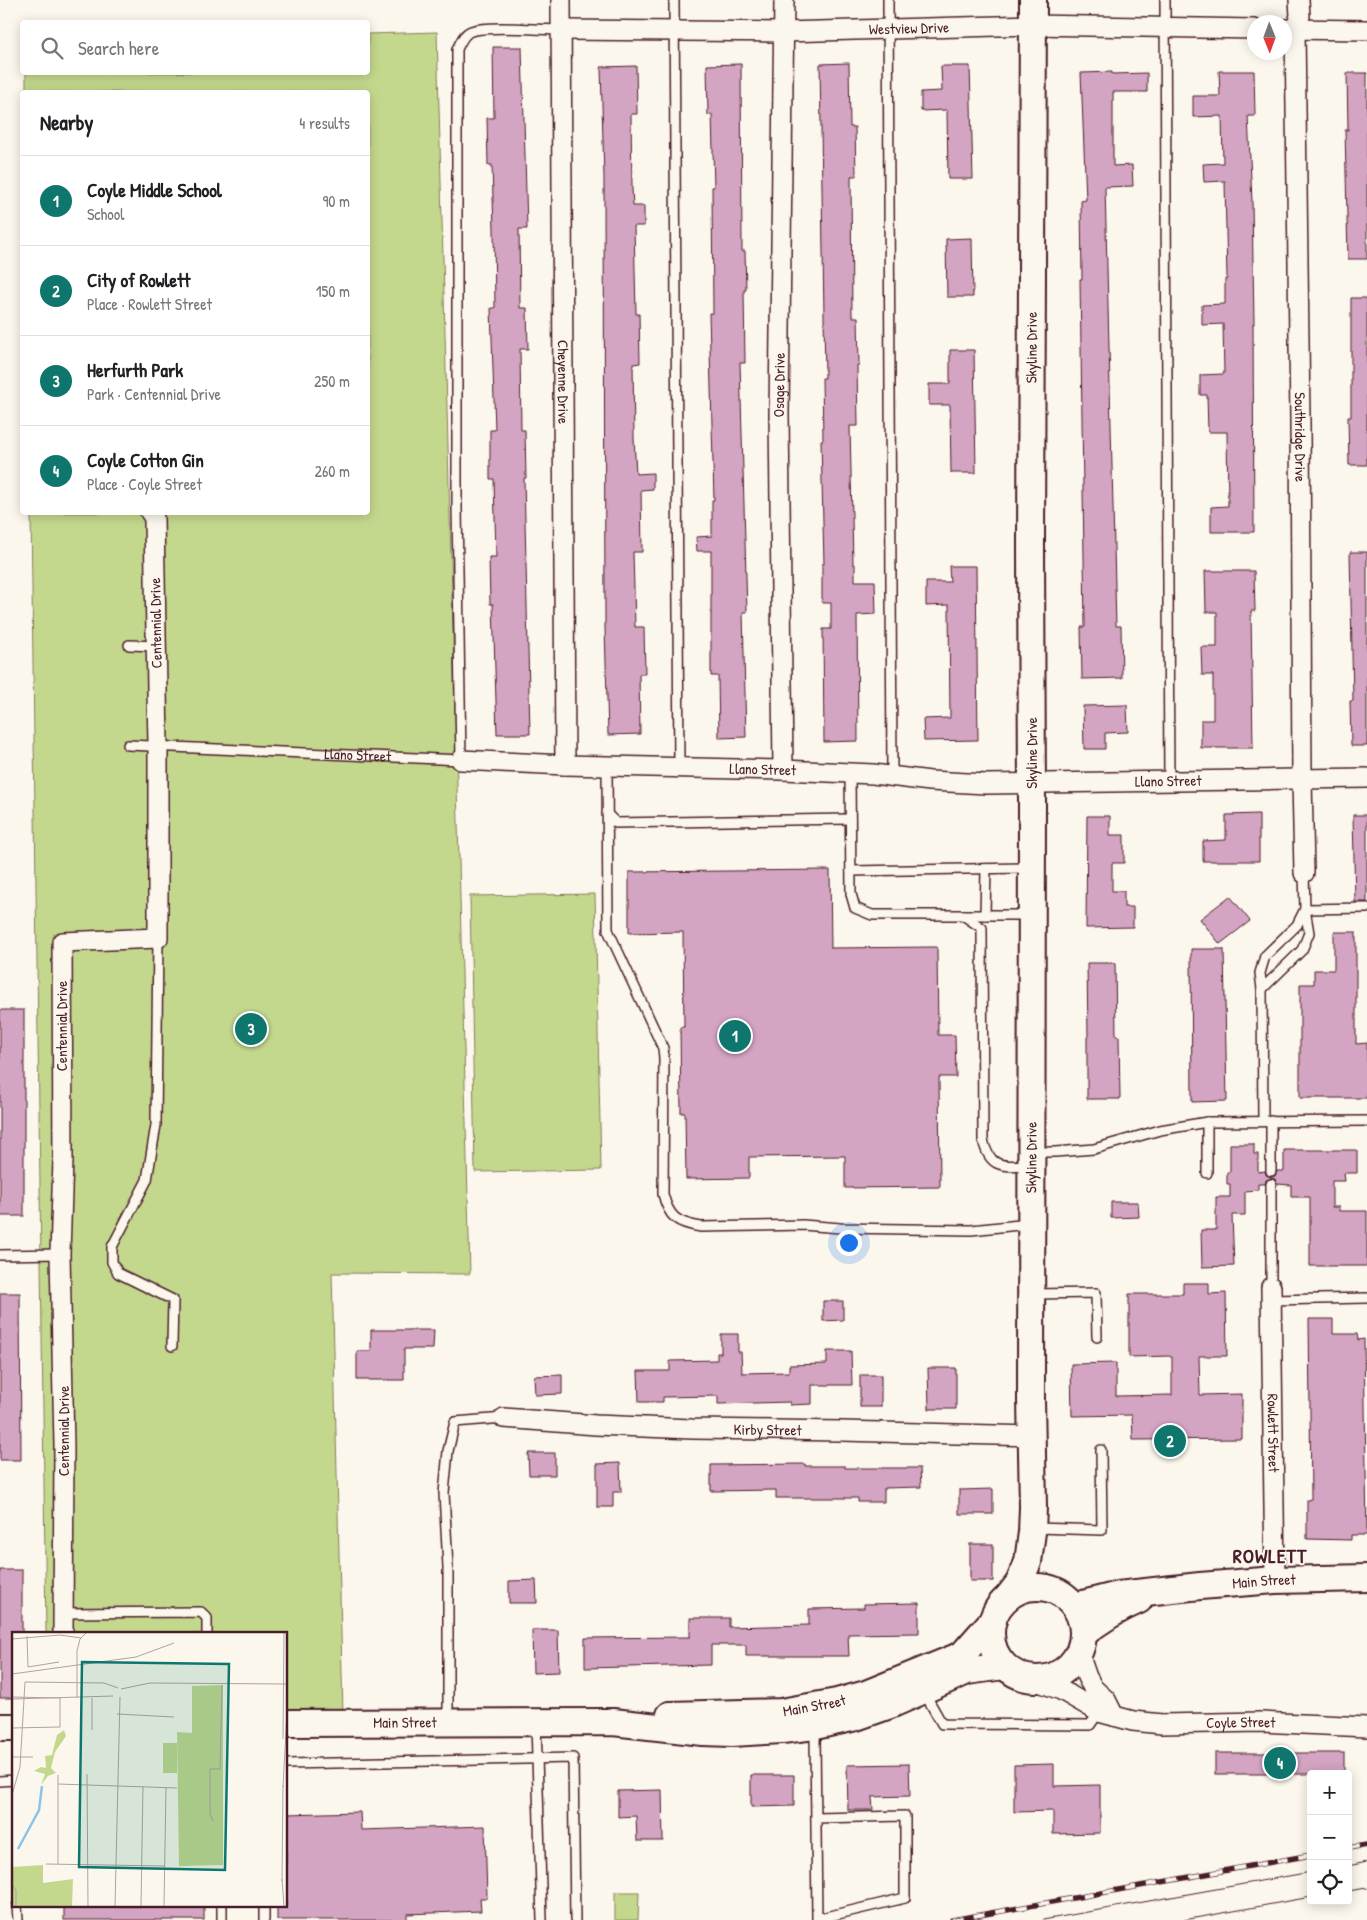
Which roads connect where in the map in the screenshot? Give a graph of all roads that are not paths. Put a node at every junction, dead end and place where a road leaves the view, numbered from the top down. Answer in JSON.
{"nodes":[{"id":1,"x":561,"y":0,"type":"edge"},
{"id":2,"x":674,"y":0,"type":"edge"},
{"id":3,"x":784,"y":0,"type":"edge"},
{"id":4,"x":888,"y":0,"type":"edge"},
{"id":5,"x":1165,"y":0,"type":"edge"},
{"id":6,"x":1299,"y":0,"type":"edge"},
{"id":7,"x":1033,"y":12,"type":"edge"},
{"id":8,"x":1165,"y":27,"type":"junction"},
{"id":9,"x":1292,"y":27,"type":"edge"},
{"id":10,"x":888,"y":29,"type":"junction"},
{"id":11,"x":1247,"y":29,"type":"edge"},
{"id":12,"x":561,"y":30,"type":"junction"},
{"id":13,"x":1292,"y":30,"type":"edge"},
{"id":14,"x":1367,"y":30,"type":"edge"},
{"id":15,"x":674,"y":31,"type":"junction"},
{"id":16,"x":784,"y":32,"type":"junction"},
{"id":17,"x":1291,"y":60,"type":"edge"},
{"id":18,"x":152,"y":515,"type":"edge"},
{"id":19,"x":129,"y":645,"type":"dead end"},
{"id":20,"x":157,"y":646,"type":"junction"},
{"id":21,"x":128,"y":745,"type":"dead end"},
{"id":22,"x":158,"y":746,"type":"junction"},
{"id":23,"x":461,"y":760,"type":"junction"},
{"id":24,"x":565,"y":765,"type":"junction"},
{"id":25,"x":607,"y":766,"type":"junction"},
{"id":26,"x":679,"y":767,"type":"junction"},
{"id":27,"x":783,"y":770,"type":"junction"},
{"id":28,"x":850,"y":773,"type":"junction"},
{"id":29,"x":892,"y":776,"type":"junction"},
{"id":30,"x":1367,"y":778,"type":"edge"},
{"id":31,"x":1302,"y":779,"type":"junction"},
{"id":32,"x":1169,"y":781,"type":"junction"},
{"id":33,"x":1032,"y":784,"type":"junction"},
{"id":34,"x":607,"y":814,"type":"junction"},
{"id":35,"x":850,"y":819,"type":"junction"},
{"id":36,"x":1032,"y":868,"type":"junction"},
{"id":37,"x":986,"y":869,"type":"junction"},
{"id":38,"x":851,"y":871,"type":"junction"},
{"id":39,"x":1304,"y":874,"type":"joint"},
{"id":40,"x":1367,"y":908,"type":"edge"},
{"id":41,"x":1305,"y":909,"type":"junction"},
{"id":42,"x":963,"y":915,"type":"junction"},
{"id":43,"x":986,"y":915,"type":"junction"},
{"id":44,"x":1032,"y":915,"type":"junction"},
{"id":45,"x":158,"y":938,"type":"junction"},
{"id":46,"x":1262,"y":989,"type":"junction"},
{"id":47,"x":1267,"y":1121,"type":"junction"},
{"id":48,"x":1367,"y":1121,"type":"edge"},
{"id":49,"x":1207,"y":1122,"type":"junction"},
{"id":50,"x":1031,"y":1158,"type":"junction"},
{"id":51,"x":1271,"y":1171,"type":"dead end"},
{"id":52,"x":1207,"y":1173,"type":"dead end"},
{"id":53,"x":1271,"y":1184,"type":"dead end"},
{"id":54,"x":1031,"y":1224,"type":"junction"},
{"id":55,"x":60,"y":1254,"type":"junction"},
{"id":56,"x":0,"y":1255,"type":"edge"},
{"id":57,"x":1031,"y":1294,"type":"junction"},
{"id":58,"x":1271,"y":1294,"type":"junction"},
{"id":59,"x":1367,"y":1298,"type":"edge"},
{"id":60,"x":1097,"y":1337,"type":"dead end"},
{"id":61,"x":172,"y":1346,"type":"dead end"},
{"id":62,"x":504,"y":1418,"type":"joint"},
{"id":63,"x":1032,"y":1436,"type":"junction"},
{"id":64,"x":1102,"y":1450,"type":"dead end"},
{"id":65,"x":1034,"y":1518,"type":"junction"},
{"id":66,"x":1367,"y":1578,"type":"edge"},
{"id":67,"x":1274,"y":1580,"type":"junction"},
{"id":68,"x":1162,"y":1591,"type":"junction"},
{"id":69,"x":1009,"y":1596,"type":"junction"},
{"id":70,"x":1067,"y":1600,"type":"junction"},
{"id":71,"x":63,"y":1613,"type":"junction"},
{"id":72,"x":993,"y":1620,"type":"junction"},
{"id":73,"x":63,"y":1632,"type":"edge"},
{"id":74,"x":207,"y":1632,"type":"edge"},
{"id":75,"x":1081,"y":1644,"type":"junction"},
{"id":76,"x":1004,"y":1666,"type":"junction"},
{"id":77,"x":1030,"y":1679,"type":"junction"},
{"id":78,"x":923,"y":1690,"type":"junction"},
{"id":79,"x":1107,"y":1714,"type":"junction"},
{"id":80,"x":448,"y":1722,"type":"junction"},
{"id":81,"x":536,"y":1722,"type":"junction"},
{"id":82,"x":613,"y":1722,"type":"junction"},
{"id":83,"x":288,"y":1723,"type":"edge"},
{"id":84,"x":815,"y":1726,"type":"junction"},
{"id":85,"x":1367,"y":1727,"type":"edge"},
{"id":86,"x":537,"y":1759,"type":"junction"},
{"id":87,"x":288,"y":1764,"type":"edge"},
{"id":88,"x":816,"y":1818,"type":"junction"},
{"id":89,"x":542,"y":1920,"type":"edge"},
{"id":90,"x":575,"y":1920,"type":"edge"}],
"edges":[{"from":1,"to":12,"type":"street","name":"Cheyenne Drive"},
{"from":2,"to":15,"type":"lane"},
{"from":3,"to":16,"type":"street","name":"Osage Drive"},
{"from":4,"to":10,"type":"lane"},
{"from":5,"to":8,"type":"lane"},
{"from":6,"to":9,"type":"street","name":"Southridge Drive"},
{"from":7,"to":8,"type":"street","name":"Westview Drive"},
{"from":7,"to":10,"type":"street","name":"Westview Drive"},
{"from":7,"to":33,"type":"street","name":"Skyline Drive"},
{"from":8,"to":11,"type":"street","name":"Westview Drive"},
{"from":8,"to":32,"type":"lane"},
{"from":10,"to":16,"type":"street","name":"Westview Drive"},
{"from":10,"to":29,"type":"lane"},
{"from":12,"to":15,"type":"street","name":"Westview Drive"},
{"from":12,"to":23,"type":"lane"},
{"from":12,"to":24,"type":"street","name":"Cheyenne Drive"},
{"from":13,"to":14,"type":"street"},
{"from":15,"to":16,"type":"street","name":"Westview Drive"},
{"from":15,"to":26,"type":"lane"},
{"from":16,"to":27,"type":"street","name":"Osage Drive"},
{"from":17,"to":31,"type":"street","name":"Southridge Drive"},
{"from":18,"to":20,"type":"street","name":"Centennial Drive"},
{"from":19,"to":20,"type":"lane"},
{"from":20,"to":22,"type":"street","name":"Centennial Drive"},
{"from":21,"to":22,"type":"lane","name":"Llano Street"},
{"from":22,"to":23,"type":"lane","name":"Llano Street"},
{"from":22,"to":45,"type":"street","name":"Centennial Drive"},
{"from":23,"to":24,"type":"street","name":"Llano Street"},
{"from":24,"to":25,"type":"street","name":"Llano Street"},
{"from":25,"to":26,"type":"street","name":"Llano Street"},
{"from":25,"to":34,"type":"lane"},
{"from":26,"to":27,"type":"street","name":"Llano Street"},
{"from":27,"to":28,"type":"street","name":"Llano Street"},
{"from":28,"to":29,"type":"street","name":"Llano Street"},
{"from":28,"to":35,"type":"lane"},
{"from":29,"to":33,"type":"street","name":"Llano Street"},
{"from":30,"to":31,"type":"street","name":"Llano Street"},
{"from":31,"to":32,"type":"street","name":"Llano Street"},
{"from":31,"to":39,"type":"street","name":"Southridge Drive"},
{"from":32,"to":33,"type":"street","name":"Llano Street"},
{"from":33,"to":36,"type":"street","name":"Skyline Drive"},
{"from":34,"to":35,"type":"lane"},
{"from":34,"to":54,"type":"lane"},
{"from":35,"to":38,"type":"lane"},
{"from":36,"to":37,"type":"lane"},
{"from":36,"to":44,"type":"street","name":"Skyline Drive"},
{"from":37,"to":38,"type":"lane"},
{"from":37,"to":43,"type":"lane"},
{"from":38,"to":42,"type":"lane"},
{"from":39,"to":41,"type":"lane"},
{"from":40,"to":41,"type":"lane"},
{"from":41,"to":46,"type":"lane"},
{"from":41,"to":46,"type":"lane"},
{"from":42,"to":43,"type":"lane"},
{"from":42,"to":50,"type":"lane"},
{"from":43,"to":44,"type":"lane"},
{"from":44,"to":50,"type":"street","name":"Skyline Drive"},
{"from":45,"to":55,"type":"street","name":"Centennial Drive"},
{"from":45,"to":61,"type":"lane"},
{"from":46,"to":47,"type":"lane"},
{"from":47,"to":48,"type":"lane"},
{"from":47,"to":49,"type":"lane"},
{"from":47,"to":51,"type":"lane"},
{"from":49,"to":50,"type":"lane"},
{"from":49,"to":52,"type":"lane"},
{"from":50,"to":54,"type":"street","name":"Skyline Drive"},
{"from":53,"to":58,"type":"lane"},
{"from":54,"to":57,"type":"street","name":"Skyline Drive"},
{"from":55,"to":56,"type":"lane"},
{"from":55,"to":71,"type":"street","name":"Centennial Drive"},
{"from":57,"to":60,"type":"lane"},
{"from":57,"to":63,"type":"street","name":"Skyline Drive"},
{"from":58,"to":59,"type":"lane"},
{"from":58,"to":67,"type":"street","name":"Rowlett Street"},
{"from":62,"to":63,"type":"street","name":"Kirby Street"},
{"from":62,"to":80,"type":"lane"},
{"from":63,"to":65,"type":"street","name":"Skyline Drive"},
{"from":64,"to":65,"type":"lane"},
{"from":65,"to":69,"type":"street","name":"Skyline Drive"},
{"from":65,"to":70,"type":"street","name":"Skyline Drive"},
{"from":66,"to":67,"type":"street","name":"Main Street"},
{"from":67,"to":68,"type":"street","name":"Main Street"},
{"from":68,"to":70,"type":"street","name":"Main Street"},
{"from":68,"to":75,"type":"street","name":"Main Street"},
{"from":69,"to":70,"type":"street","name":"Main Street"},
{"from":69,"to":72,"type":"street","name":"Main Street"},
{"from":70,"to":75,"type":"street"},
{"from":71,"to":73,"type":"street","name":"Centennial Drive"},
{"from":71,"to":74,"type":"lane"},
{"from":72,"to":76,"type":"street","name":"Main Street"},
{"from":72,"to":82,"type":"street","name":"Main Street"},
{"from":75,"to":77,"type":"street","name":"Main Street"},
{"from":75,"to":79,"type":"street"},
{"from":76,"to":77,"type":"street"},
{"from":76,"to":78,"type":"street","name":"Main Street"},
{"from":77,"to":79,"type":"street","name":"Coyle Street"},
{"from":78,"to":79,"type":"lane"},
{"from":78,"to":84,"type":"street","name":"Main Street"},
{"from":79,"to":85,"type":"street","name":"Coyle Street"},
{"from":80,"to":81,"type":"street","name":"Main Street"},
{"from":80,"to":83,"type":"street","name":"Main Street"},
{"from":81,"to":82,"type":"street","name":"Main Street"},
{"from":81,"to":86,"type":"lane"},
{"from":82,"to":84,"type":"street","name":"Main Street"},
{"from":84,"to":88,"type":"lane"},
{"from":86,"to":87,"type":"lane"},
{"from":86,"to":89,"type":"lane"},
{"from":86,"to":90,"type":"lane"},
{"from":88,"to":88,"type":"lane"}]}
